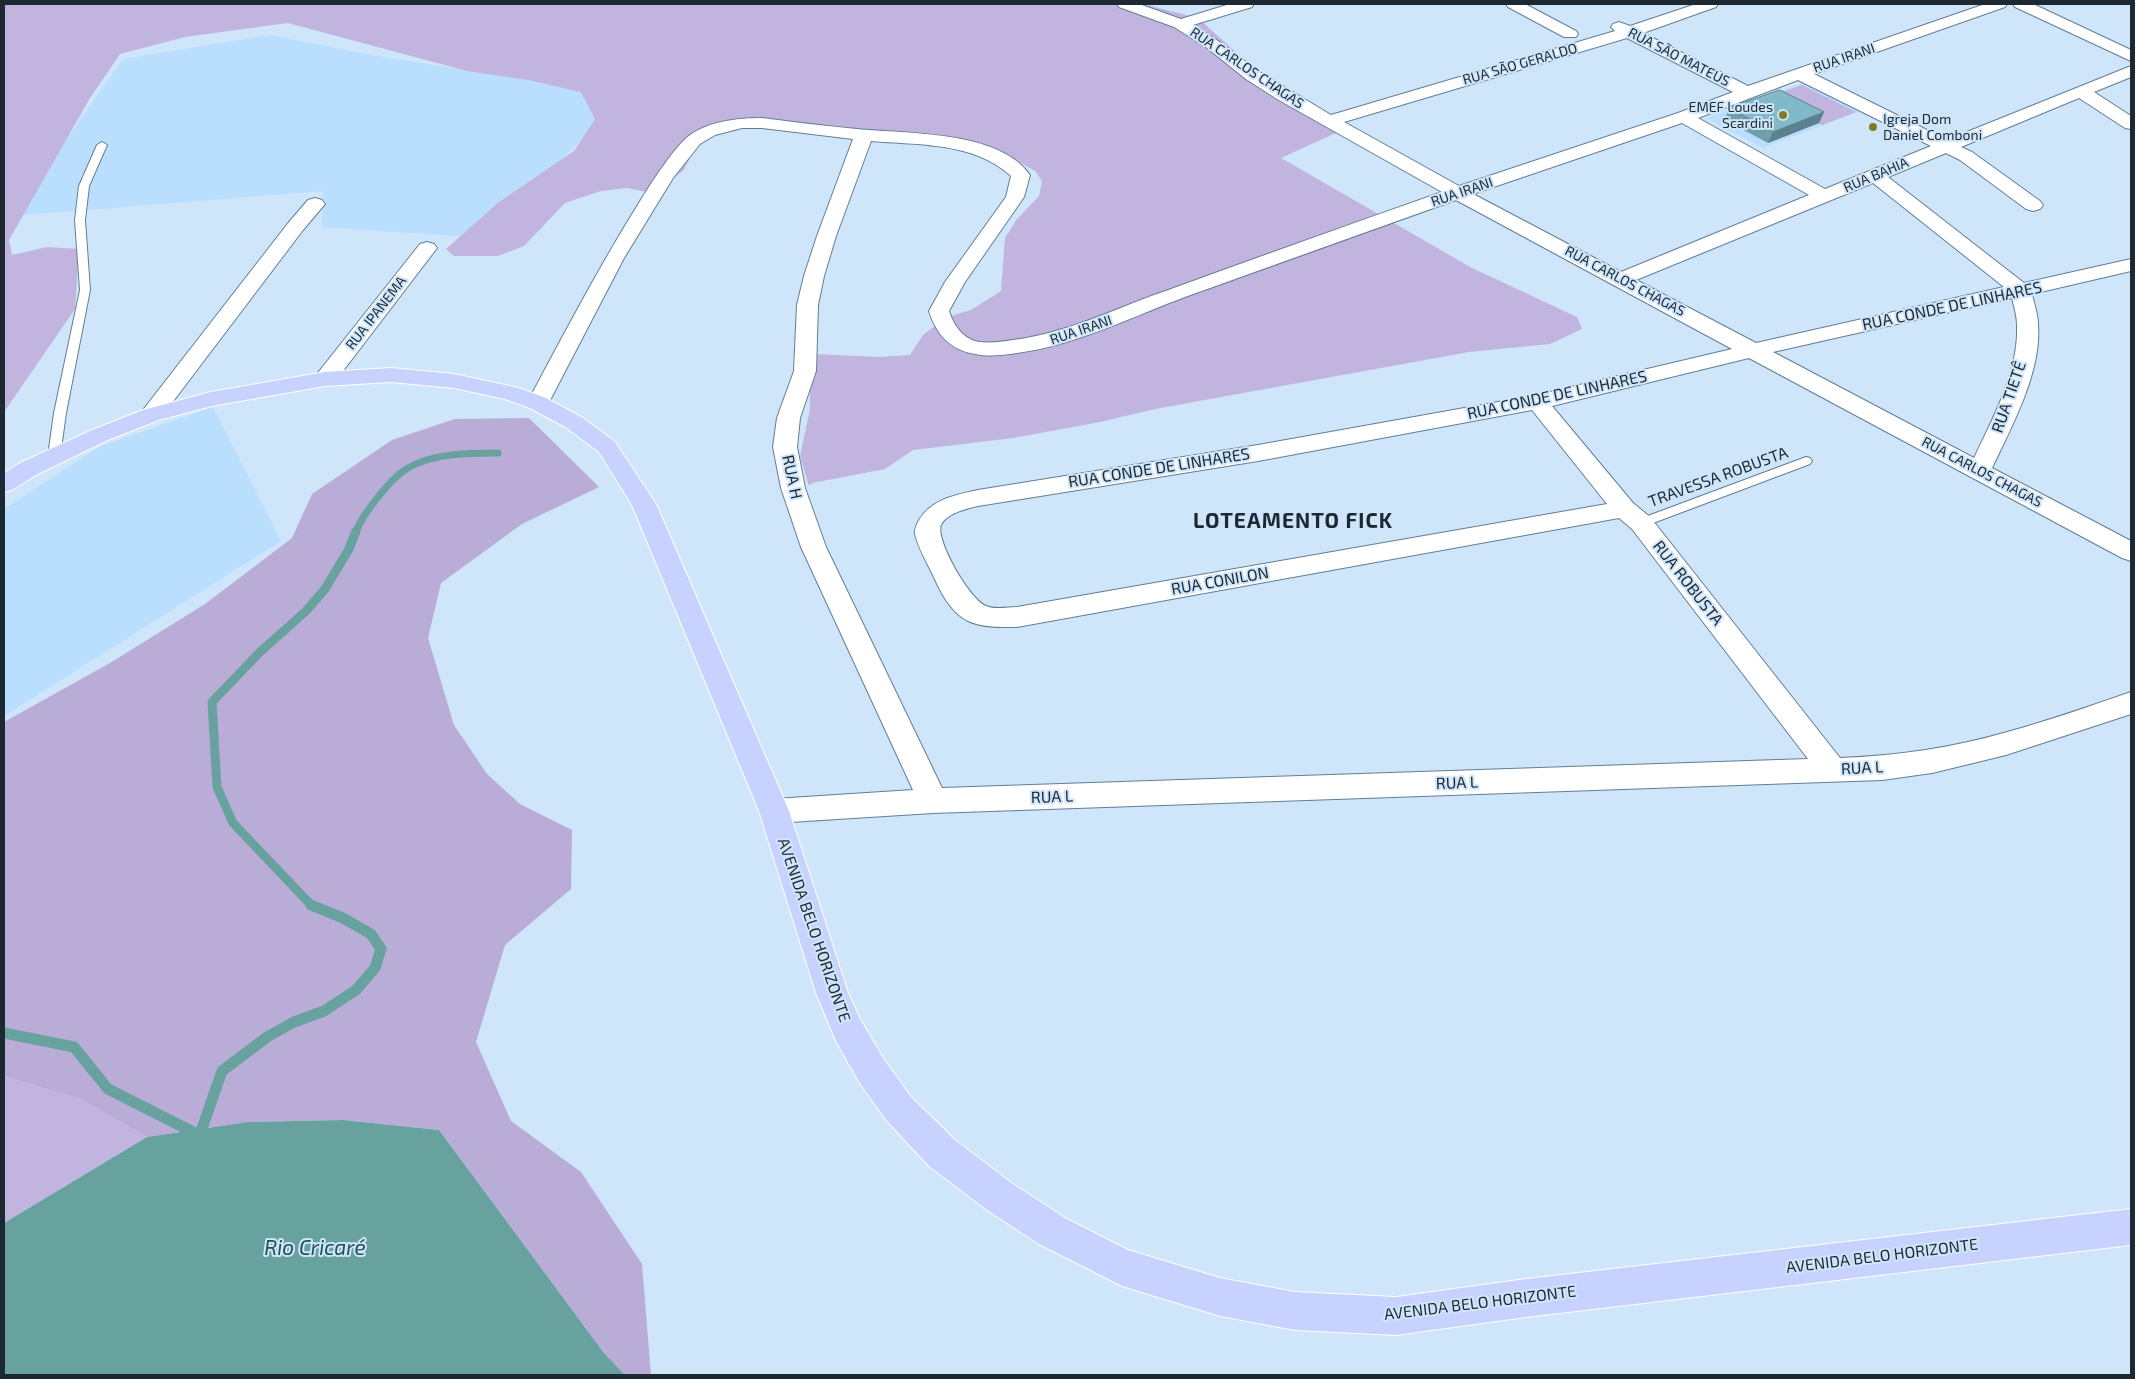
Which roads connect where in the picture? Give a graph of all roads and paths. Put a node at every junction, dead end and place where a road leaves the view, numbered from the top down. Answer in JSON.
{"nodes":[{"id":1,"x":1125,"y":4,"type":"edge"},
{"id":2,"x":1145,"y":4,"type":"edge"},
{"id":3,"x":1246,"y":4,"type":"edge"},
{"id":4,"x":1514,"y":4,"type":"edge"},
{"id":5,"x":1537,"y":4,"type":"edge"},
{"id":6,"x":1667,"y":4,"type":"edge"},
{"id":7,"x":1710,"y":4,"type":"edge"},
{"id":8,"x":1998,"y":4,"type":"edge"},
{"id":9,"x":2021,"y":4,"type":"edge"},
{"id":10,"x":1172,"y":20,"type":"junction"},
{"id":11,"x":1611,"y":22,"type":"junction"},
{"id":12,"x":1586,"y":29,"type":"junction"},
{"id":13,"x":1629,"y":32,"type":"junction"},
{"id":14,"x":1570,"y":34,"type":"junction"},
{"id":15,"x":2131,"y":56,"type":"edge"},
{"id":16,"x":2131,"y":71,"type":"edge"},
{"id":17,"x":1800,"y":74,"type":"junction"},
{"id":18,"x":2080,"y":91,"type":"junction"},
{"id":19,"x":1747,"y":92,"type":"junction"},
{"id":20,"x":1320,"y":116,"type":"junction"},
{"id":21,"x":1684,"y":117,"type":"junction"},
{"id":22,"x":2131,"y":124,"type":"edge"},
{"id":23,"x":864,"y":135,"type":"junction"},
{"id":24,"x":102,"y":145,"type":"dead end"},
{"id":25,"x":1945,"y":146,"type":"junction"},
{"id":26,"x":1876,"y":176,"type":"junction"},
{"id":27,"x":1457,"y":193,"type":"junction"},
{"id":28,"x":1826,"y":196,"type":"junction"},
{"id":29,"x":315,"y":204,"type":"dead end"},
{"id":30,"x":2033,"y":205,"type":"dead end"},
{"id":31,"x":427,"y":248,"type":"dead end"},
{"id":32,"x":2131,"y":265,"type":"edge"},
{"id":33,"x":1621,"y":279,"type":"junction"},
{"id":34,"x":2021,"y":291,"type":"junction"},
{"id":35,"x":1754,"y":350,"type":"junction"},
{"id":36,"x":325,"y":378,"type":"junction"},
{"id":37,"x":1537,"y":402,"type":"junction"},
{"id":38,"x":538,"y":403,"type":"junction"},
{"id":39,"x":151,"y":415,"type":"junction"},
{"id":40,"x":54,"y":456,"type":"junction"},
{"id":41,"x":1806,"y":461,"type":"dead end"},
{"id":42,"x":1979,"y":471,"type":"junction"},
{"id":43,"x":4,"y":484,"type":"edge"},
{"id":44,"x":978,"y":498,"type":"joint"},
{"id":45,"x":1632,"y":516,"type":"junction"},
{"id":46,"x":2131,"y":552,"type":"edge"},
{"id":47,"x":2131,"y":703,"type":"edge"},
{"id":48,"x":1832,"y":769,"type":"junction"},
{"id":49,"x":933,"y":801,"type":"junction"},
{"id":50,"x":774,"y":811,"type":"junction"},
{"id":51,"x":2131,"y":1226,"type":"edge"}],
"edges":[{"from":1,"to":10,"type":"street","name":"RUA CARLOS CHAGAS"},
{"from":2,"to":10,"type":"street"},
{"from":3,"to":10,"type":"street"},
{"from":4,"to":14,"type":"street"},
{"from":5,"to":12,"type":"street"},
{"from":6,"to":11,"type":"street","name":"RUA SÃO GERALDO"},
{"from":7,"to":13,"type":"street","name":"RUA SÃO GERALDO"},
{"from":8,"to":17,"type":"street","name":"RUA IRANI"},
{"from":9,"to":15,"type":"street"},
{"from":10,"to":20,"type":"street","name":"RUA CARLOS CHAGAS"},
{"from":11,"to":12,"type":"street","name":"RUA SÃO GERALDO"},
{"from":11,"to":13,"type":"street","name":"RUA SÃO MATEUS"},
{"from":12,"to":14,"type":"street","name":"RUA SÃO GERALDO"},
{"from":13,"to":19,"type":"street","name":"RUA SÃO MATEUS"},
{"from":13,"to":20,"type":"street","name":"RUA SÃO GERALDO"},
{"from":14,"to":20,"type":"street","name":"RUA SÃO GERALDO"},
{"from":16,"to":18,"type":"street","name":"RUA BAHIA"},
{"from":17,"to":19,"type":"street","name":"RUA IRANI"},
{"from":17,"to":25,"type":"street"},
{"from":18,"to":22,"type":"street"},
{"from":18,"to":25,"type":"street","name":"RUA BAHIA"},
{"from":19,"to":21,"type":"street","name":"RUA IRANI"},
{"from":20,"to":27,"type":"street","name":"RUA CARLOS CHAGAS"},
{"from":21,"to":27,"type":"street","name":"RUA IRANI"},
{"from":21,"to":28,"type":"street"},
{"from":23,"to":27,"type":"street","name":"RUA IRANI"},
{"from":23,"to":38,"type":"street"},
{"from":23,"to":49,"type":"street","name":"RUA H"},
{"from":24,"to":40,"type":"lane"},
{"from":25,"to":26,"type":"street","name":"RUA BAHIA"},
{"from":25,"to":30,"type":"street"},
{"from":26,"to":28,"type":"street","name":"RUA BAHIA"},
{"from":26,"to":34,"type":"street"},
{"from":27,"to":33,"type":"street","name":"RUA CARLOS CHAGAS"},
{"from":28,"to":33,"type":"street","name":"RUA BAHIA"},
{"from":29,"to":39,"type":"street"},
{"from":31,"to":36,"type":"street","name":"RUA IPANEMA"},
{"from":32,"to":34,"type":"street","name":"RUA CONDE DE LINHARES"},
{"from":33,"to":35,"type":"street","name":"RUA CARLOS CHAGAS"},
{"from":34,"to":35,"type":"street","name":"RUA CONDE DE LINHARES"},
{"from":34,"to":42,"type":"street","name":"RUA TIETÊ"},
{"from":35,"to":37,"type":"street","name":"RUA CONDE DE LINHARES"},
{"from":35,"to":42,"type":"street","name":"RUA CARLOS CHAGAS"},
{"from":36,"to":38,"type":"main road","name":"AVENIDA BELO HORIZONTE"},
{"from":36,"to":39,"type":"main road","name":"AVENIDA BELO HORIZONTE"},
{"from":37,"to":44,"type":"street","name":"RUA CONDE DE LINHARES"},
{"from":37,"to":45,"type":"street","name":"RUA ROBUSTA"},
{"from":38,"to":50,"type":"main road","name":"AVENIDA BELO HORIZONTE"},
{"from":39,"to":40,"type":"main road","name":"AVENIDA BELO HORIZONTE"},
{"from":40,"to":43,"type":"main road","name":"AVENIDA BELO HORIZONTE"},
{"from":41,"to":45,"type":"lane","name":"TRAVESSA ROBUSTA"},
{"from":42,"to":46,"type":"street","name":"RUA CARLOS CHAGAS"},
{"from":44,"to":45,"type":"street","name":"RUA CONILON"},
{"from":45,"to":48,"type":"street","name":"RUA ROBUSTA"},
{"from":47,"to":48,"type":"street","name":"RUA L"},
{"from":48,"to":49,"type":"street","name":"RUA L"},
{"from":49,"to":50,"type":"street","name":"RUA L"},
{"from":50,"to":51,"type":"main road","name":"AVENIDA BELO HORIZONTE"}]}
